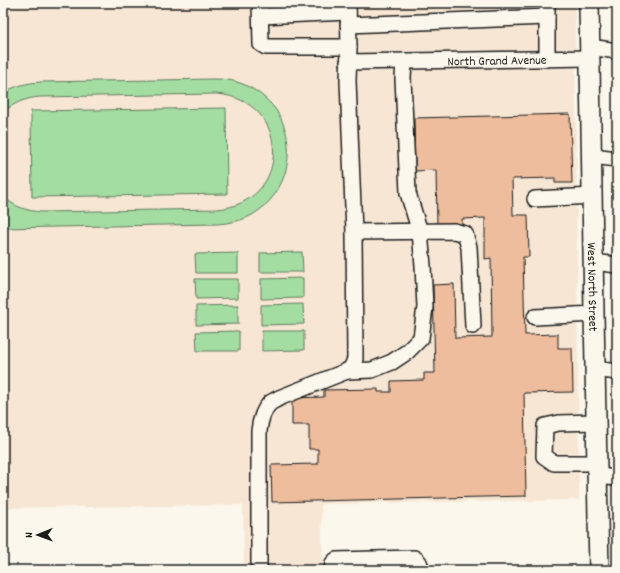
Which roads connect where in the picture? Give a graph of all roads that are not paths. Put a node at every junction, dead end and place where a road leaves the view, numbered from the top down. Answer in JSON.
{"nodes":[{"id":1,"x":589,"y":3,"type":"edge"},
{"id":2,"x":260,"y":9,"type":"edge"},
{"id":3,"x":547,"y":10,"type":"edge"},
{"id":4,"x":348,"y":13,"type":"edge"},
{"id":5,"x":349,"y":47,"type":"junction"},
{"id":6,"x":617,"y":51,"type":"edge"},
{"id":7,"x":590,"y":53,"type":"junction"},
{"id":8,"x":547,"y":59,"type":"junction"},
{"id":9,"x":404,"y":61,"type":"junction"},
{"id":10,"x":348,"y":62,"type":"junction"},
{"id":11,"x":592,"y":156,"type":"junction"},
{"id":12,"x":617,"y":159,"type":"edge"},
{"id":13,"x":593,"y":196,"type":"junction"},
{"id":14,"x":536,"y":199,"type":"dead end"},
{"id":15,"x":354,"y":232,"type":"junction"},
{"id":16,"x":420,"y":232,"type":"junction"},
{"id":17,"x":594,"y":262,"type":"junction"},
{"id":18,"x":617,"y":265,"type":"edge"},
{"id":19,"x":594,"y":314,"type":"junction"},
{"id":20,"x":535,"y":317,"type":"dead end"},
{"id":21,"x":473,"y":326,"type":"dead end"},
{"id":22,"x":595,"y":369,"type":"junction"},
{"id":23,"x":347,"y":370,"type":"junction"},
{"id":24,"x":617,"y":372,"type":"edge"},
{"id":25,"x":596,"y":422,"type":"junction"},
{"id":26,"x":597,"y":469,"type":"junction"},
{"id":27,"x":617,"y":478,"type":"edge"},
{"id":28,"x":259,"y":570,"type":"edge"},
{"id":29,"x":332,"y":570,"type":"edge"},
{"id":30,"x":420,"y":570,"type":"edge"},
{"id":31,"x":599,"y":570,"type":"edge"}],
"edges":[{"from":1,"to":7,"type":"main road","name":"West North Street"},
{"from":2,"to":4,"type":"street"},
{"from":2,"to":5,"type":"street"},
{"from":3,"to":4,"type":"street"},
{"from":3,"to":8,"type":"street"},
{"from":4,"to":5,"type":"street"},
{"from":5,"to":10,"type":"street"},
{"from":6,"to":7,"type":"street","name":"North Grand Avenue"},
{"from":7,"to":8,"type":"street","name":"North Grand Avenue"},
{"from":7,"to":11,"type":"main road","name":"West North Street"},
{"from":8,"to":9,"type":"street","name":"North Grand Avenue"},
{"from":9,"to":10,"type":"street","name":"North Grand Avenue"},
{"from":9,"to":16,"type":"street"},
{"from":10,"to":15,"type":"street"},
{"from":11,"to":12,"type":"street"},
{"from":11,"to":13,"type":"main road","name":"West North Street"},
{"from":13,"to":14,"type":"street"},
{"from":13,"to":17,"type":"main road","name":"West North Street"},
{"from":15,"to":16,"type":"street"},
{"from":15,"to":23,"type":"street"},
{"from":16,"to":21,"type":"street"},
{"from":16,"to":23,"type":"street"},
{"from":17,"to":18,"type":"street"},
{"from":17,"to":19,"type":"main road","name":"West North Street"},
{"from":19,"to":20,"type":"street"},
{"from":19,"to":22,"type":"main road","name":"West North Street"},
{"from":22,"to":24,"type":"street"},
{"from":22,"to":25,"type":"main road","name":"West North Street"},
{"from":23,"to":28,"type":"street"},
{"from":25,"to":26,"type":"main road","name":"West North Street"},
{"from":25,"to":26,"type":"street"},
{"from":26,"to":27,"type":"street"},
{"from":26,"to":31,"type":"main road","name":"West North Street"},
{"from":29,"to":30,"type":"street"}]}
